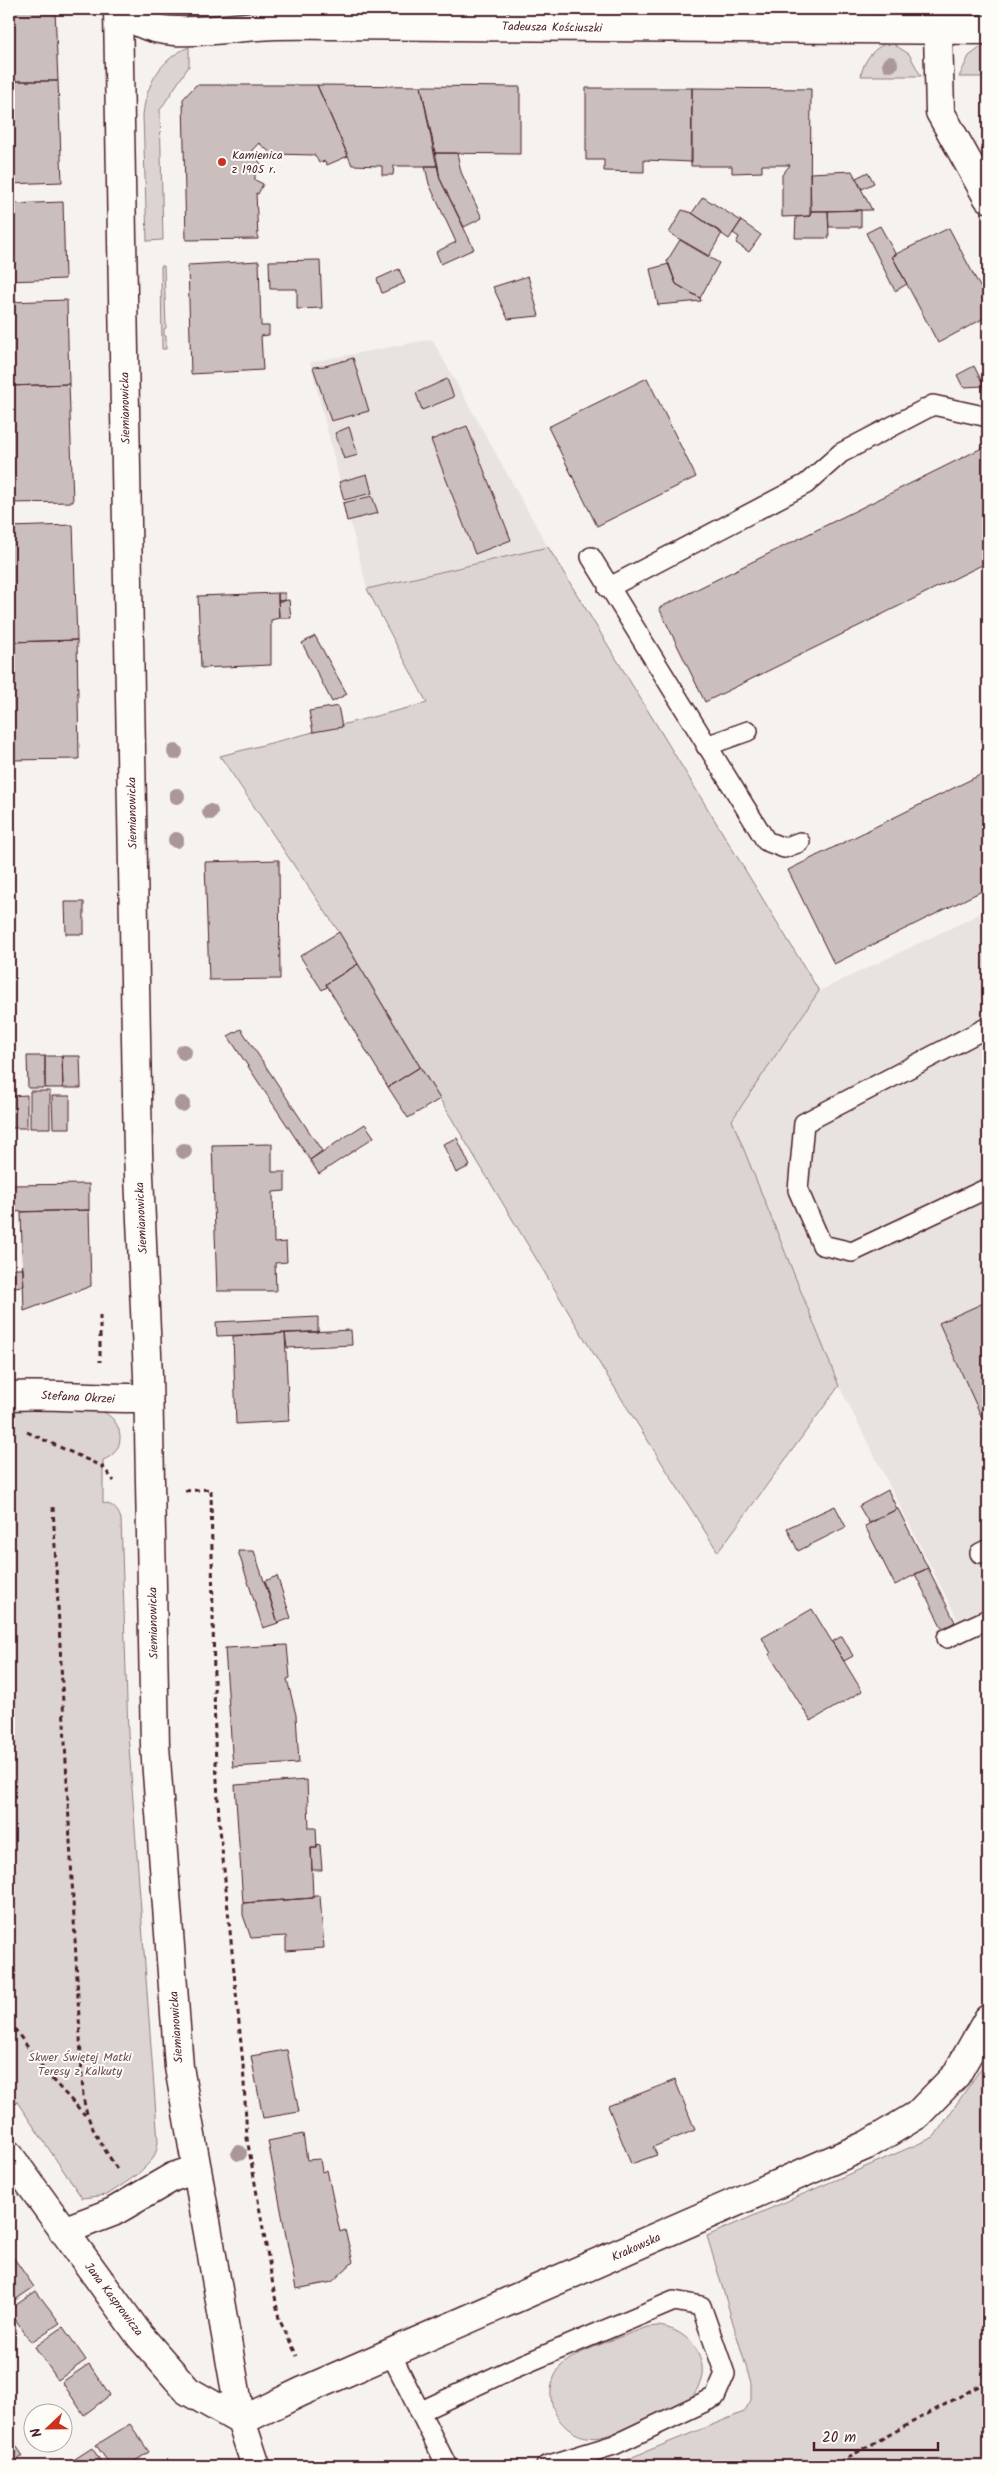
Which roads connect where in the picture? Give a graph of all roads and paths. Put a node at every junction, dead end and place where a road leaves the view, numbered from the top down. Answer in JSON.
{"nodes":[{"id":1,"x":118,"y":9,"type":"edge"},
{"id":2,"x":123,"y":9,"type":"edge"},
{"id":3,"x":988,"y":30,"type":"edge"},
{"id":4,"x":938,"y":31,"type":"junction"},
{"id":5,"x":988,"y":198,"type":"edge"},
{"id":6,"x":988,"y":417,"type":"edge"},
{"id":7,"x":590,"y":557,"type":"dead end"},
{"id":8,"x":608,"y":588,"type":"junction"},
{"id":9,"x":748,"y":731,"type":"dead end"},
{"id":10,"x":706,"y":746,"type":"junction"},
{"id":11,"x":800,"y":842,"type":"dead end"},
{"id":12,"x":988,"y":1028,"type":"edge"},
{"id":13,"x":988,"y":1188,"type":"edge"},
{"id":14,"x":100,"y":1315,"type":"dead end"},
{"id":15,"x":101,"y":1372,"type":"dead end"},
{"id":16,"x":9,"y":1396,"type":"edge"},
{"id":17,"x":148,"y":1398,"type":"junction"},
{"id":18,"x":25,"y":1431,"type":"dead end"},
{"id":19,"x":103,"y":1467,"type":"dead end"},
{"id":20,"x":179,"y":1491,"type":"dead end"},
{"id":21,"x":53,"y":1507,"type":"dead end"},
{"id":22,"x":988,"y":1619,"type":"edge"},
{"id":23,"x":947,"y":1638,"type":"dead end"},
{"id":24,"x":988,"y":2019,"type":"edge"},
{"id":25,"x":9,"y":2021,"type":"edge"},
{"id":26,"x":86,"y":2116,"type":"junction"},
{"id":27,"x":9,"y":2155,"type":"edge"},
{"id":28,"x":196,"y":2169,"type":"junction"},
{"id":29,"x":121,"y":2174,"type":"dead end"},
{"id":30,"x":63,"y":2231,"type":"junction"},
{"id":31,"x":391,"y":2354,"type":"junction"},
{"id":32,"x":988,"y":2381,"type":"edge"},
{"id":33,"x":311,"y":2388,"type":"junction"},
{"id":34,"x":420,"y":2412,"type":"junction"},
{"id":35,"x":241,"y":2421,"type":"junction"},
{"id":36,"x":256,"y":2466,"type":"edge"},
{"id":37,"x":447,"y":2466,"type":"edge"},
{"id":38,"x":546,"y":2466,"type":"edge"},
{"id":39,"x":832,"y":2466,"type":"edge"}],
"edges":[{"from":1,"to":17,"type":"street","name":"Siemianowicka"},
{"from":2,"to":4,"type":"street","name":"Tadeusza Kościuszki"},
{"from":3,"to":4,"type":"street","name":"Tadeusza Kościuszki"},
{"from":4,"to":5,"type":"street"},
{"from":6,"to":8,"type":"lane"},
{"from":7,"to":8,"type":"lane"},
{"from":8,"to":10,"type":"lane"},
{"from":9,"to":10,"type":"lane"},
{"from":10,"to":11,"type":"lane"},
{"from":12,"to":13,"type":"lane"},
{"from":14,"to":15,"type":"path"},
{"from":16,"to":17,"type":"street","name":"Stefana Okrzei"},
{"from":17,"to":28,"type":"street","name":"Siemianowicka"},
{"from":18,"to":19,"type":"path"},
{"from":20,"to":33,"type":"path"},
{"from":21,"to":26,"type":"path"},
{"from":22,"to":23,"type":"lane"},
{"from":24,"to":31,"type":"street","name":"Krakowska"},
{"from":25,"to":26,"type":"path"},
{"from":26,"to":29,"type":"path"},
{"from":27,"to":30,"type":"street","name":"Jana Kasprowicza"},
{"from":28,"to":30,"type":"street"},
{"from":28,"to":35,"type":"street","name":"Siemianowicka"},
{"from":30,"to":35,"type":"street","name":"Jana Kasprowicza"},
{"from":31,"to":33,"type":"street","name":"Krakowska"},
{"from":31,"to":34,"type":"lane"},
{"from":32,"to":39,"type":"path"},
{"from":33,"to":35,"type":"street","name":"Krakowska"},
{"from":34,"to":37,"type":"lane"},
{"from":34,"to":38,"type":"lane"},
{"from":35,"to":36,"type":"street","name":"Siemianowicka"}]}
